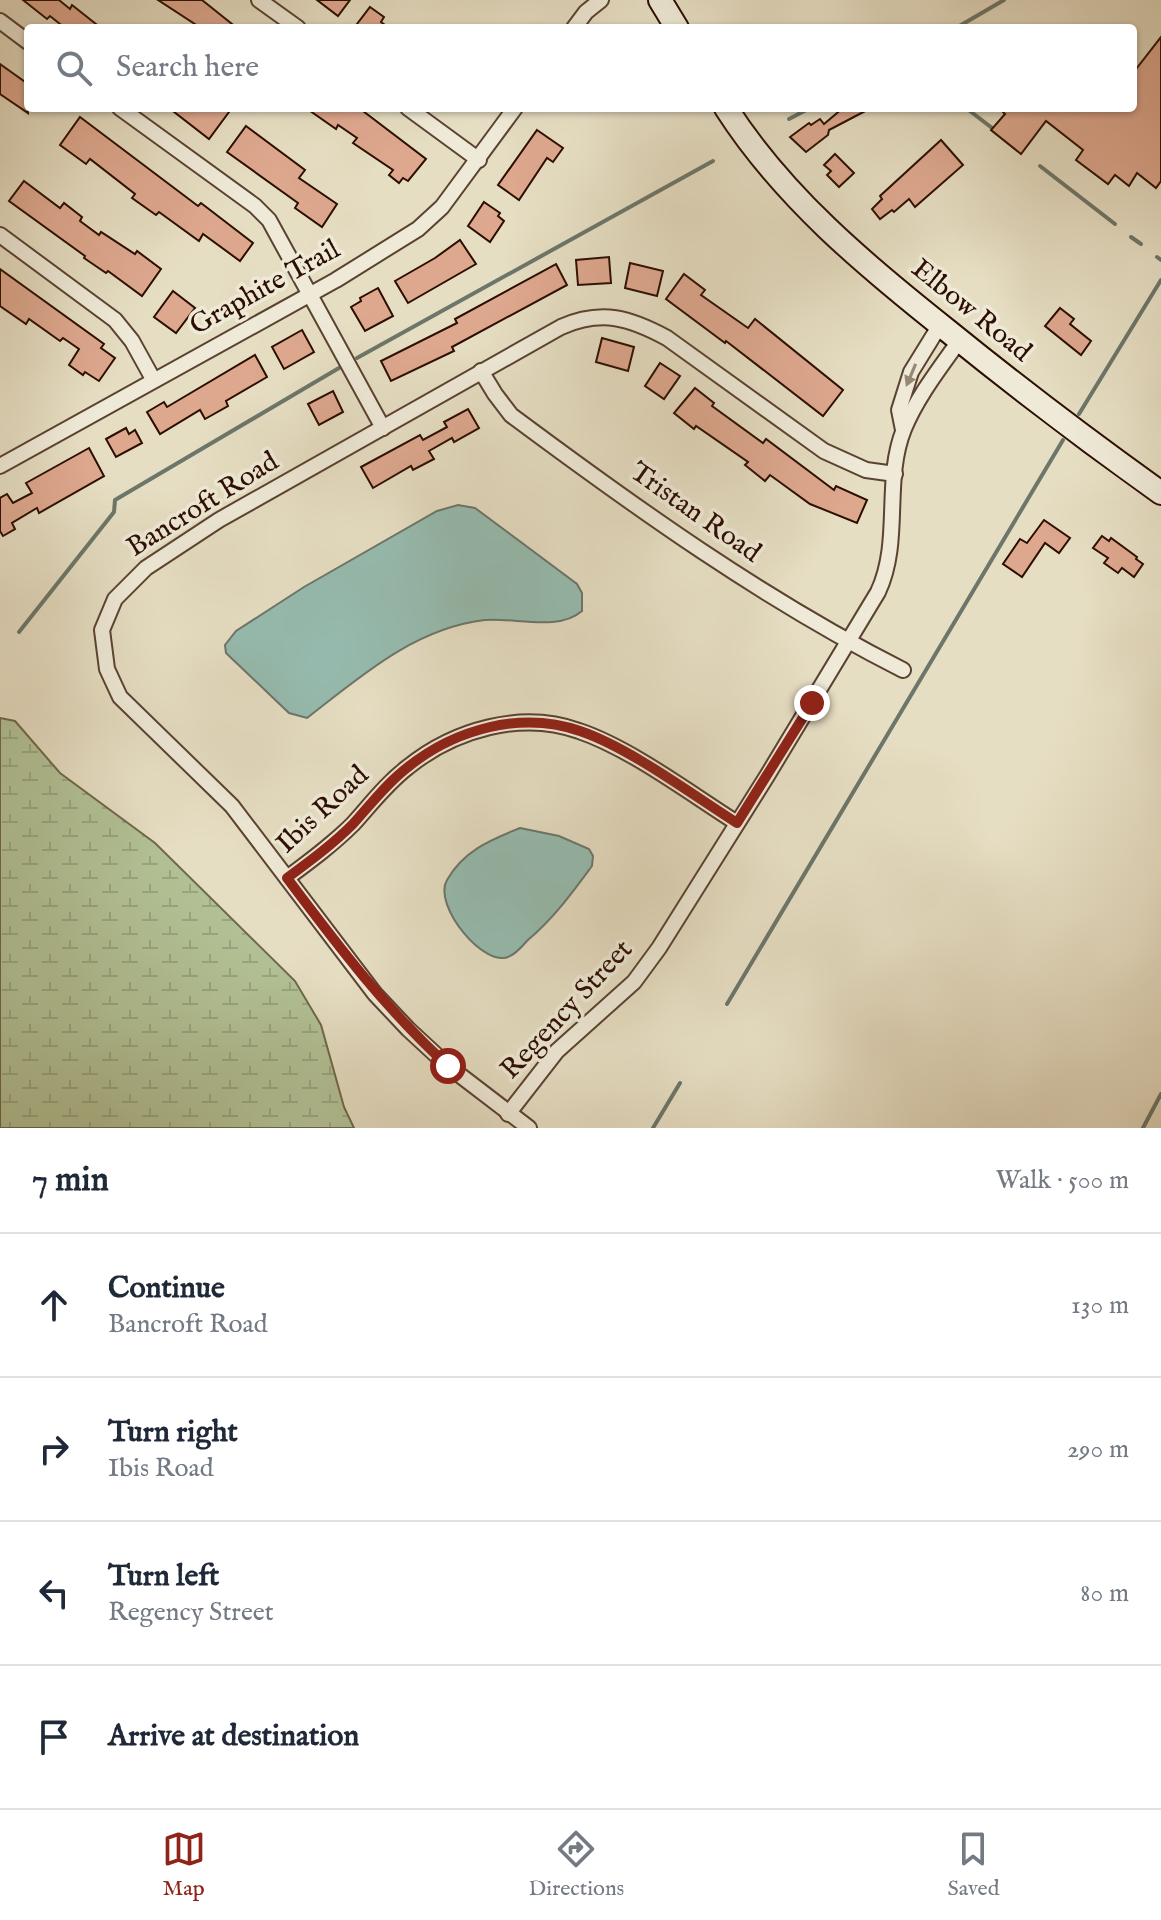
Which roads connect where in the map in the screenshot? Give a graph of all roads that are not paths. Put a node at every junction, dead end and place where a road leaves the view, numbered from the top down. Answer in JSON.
{"nodes":[{"id":1,"x":259,"y":0,"type":"edge"},
{"id":2,"x":601,"y":0,"type":"edge"},
{"id":3,"x":660,"y":0,"type":"edge"},
{"id":4,"x":676,"y":0,"type":"edge"},
{"id":5,"x":0,"y":21,"type":"edge"},
{"id":6,"x":292,"y":24,"type":"edge"},
{"id":7,"x":577,"y":24,"type":"edge"},
{"id":8,"x":675,"y":24,"type":"edge"},
{"id":9,"x":688,"y":24,"type":"edge"},
{"id":10,"x":24,"y":39,"type":"edge"},
{"id":11,"x":126,"y":112,"type":"edge"},
{"id":12,"x":413,"y":112,"type":"edge"},
{"id":13,"x":512,"y":112,"type":"edge"},
{"id":14,"x":729,"y":112,"type":"edge"},
{"id":15,"x":737,"y":112,"type":"edge"},
{"id":16,"x":763,"y":156,"type":"junction"},
{"id":17,"x":479,"y":160,"type":"junction"},
{"id":18,"x":0,"y":235,"type":"edge"},
{"id":19,"x":311,"y":293,"type":"junction"},
{"id":20,"x":940,"y":325,"type":"junction"},
{"id":21,"x":959,"y":341,"type":"junction"},
{"id":22,"x":481,"y":371,"type":"junction"},
{"id":23,"x":153,"y":379,"type":"junction"},
{"id":24,"x":383,"y":428,"type":"junction"},
{"id":25,"x":903,"y":430,"type":"junction"},
{"id":26,"x":0,"y":466,"type":"edge"},
{"id":27,"x":895,"y":474,"type":"junction"},
{"id":28,"x":1161,"y":493,"type":"edge"},
{"id":29,"x":849,"y":642,"type":"junction"},
{"id":30,"x":903,"y":670,"type":"dead end"},
{"id":31,"x":737,"y":823,"type":"junction"},
{"id":32,"x":287,"y":878,"type":"junction"},
{"id":33,"x":508,"y":1114,"type":"junction"},
{"id":34,"x":529,"y":1128,"type":"edge"}],
"edges":[{"from":1,"to":6,"type":"street"},
{"from":2,"to":7,"type":"street"},
{"from":3,"to":8,"type":"main road"},
{"from":4,"to":9,"type":"main road"},
{"from":5,"to":10,"type":"street"},
{"from":11,"to":19,"type":"street"},
{"from":12,"to":17,"type":"street"},
{"from":13,"to":17,"type":"street","name":"Graphite Trail"},
{"from":14,"to":16,"type":"main road","name":"Elbow Road"},
{"from":15,"to":16,"type":"main road","name":"Elbow Road"},
{"from":16,"to":20,"type":"main road","name":"Elbow Road"},
{"from":17,"to":19,"type":"street","name":"Graphite Trail"},
{"from":18,"to":23,"type":"street"},
{"from":19,"to":23,"type":"street","name":"Graphite Trail"},
{"from":19,"to":24,"type":"street"},
{"from":20,"to":21,"type":"main road","name":"Elbow Road"},
{"from":20,"to":25,"type":"street","name":"Regency Street","one_way":true},
{"from":21,"to":25,"type":"street","name":"Regency Street"},
{"from":21,"to":28,"type":"main road","name":"Elbow Road"},
{"from":22,"to":24,"type":"street","name":"Bancroft Road"},
{"from":22,"to":27,"type":"street","name":"Bancroft Road"},
{"from":22,"to":29,"type":"street","name":"Tristan Road"},
{"from":23,"to":26,"type":"street","name":"Graphite Trail"},
{"from":24,"to":32,"type":"street","name":"Bancroft Road"},
{"from":25,"to":27,"type":"street","name":"Regency Street"},
{"from":27,"to":29,"type":"street","name":"Regency Street"},
{"from":29,"to":30,"type":"street","name":"Tristan Road"},
{"from":29,"to":31,"type":"street","name":"Regency Street"},
{"from":31,"to":32,"type":"street","name":"Ibis Road"},
{"from":31,"to":33,"type":"street","name":"Regency Street"},
{"from":32,"to":33,"type":"street","name":"Bancroft Road"},
{"from":33,"to":34,"type":"street","name":"Bancroft Road"}]}
